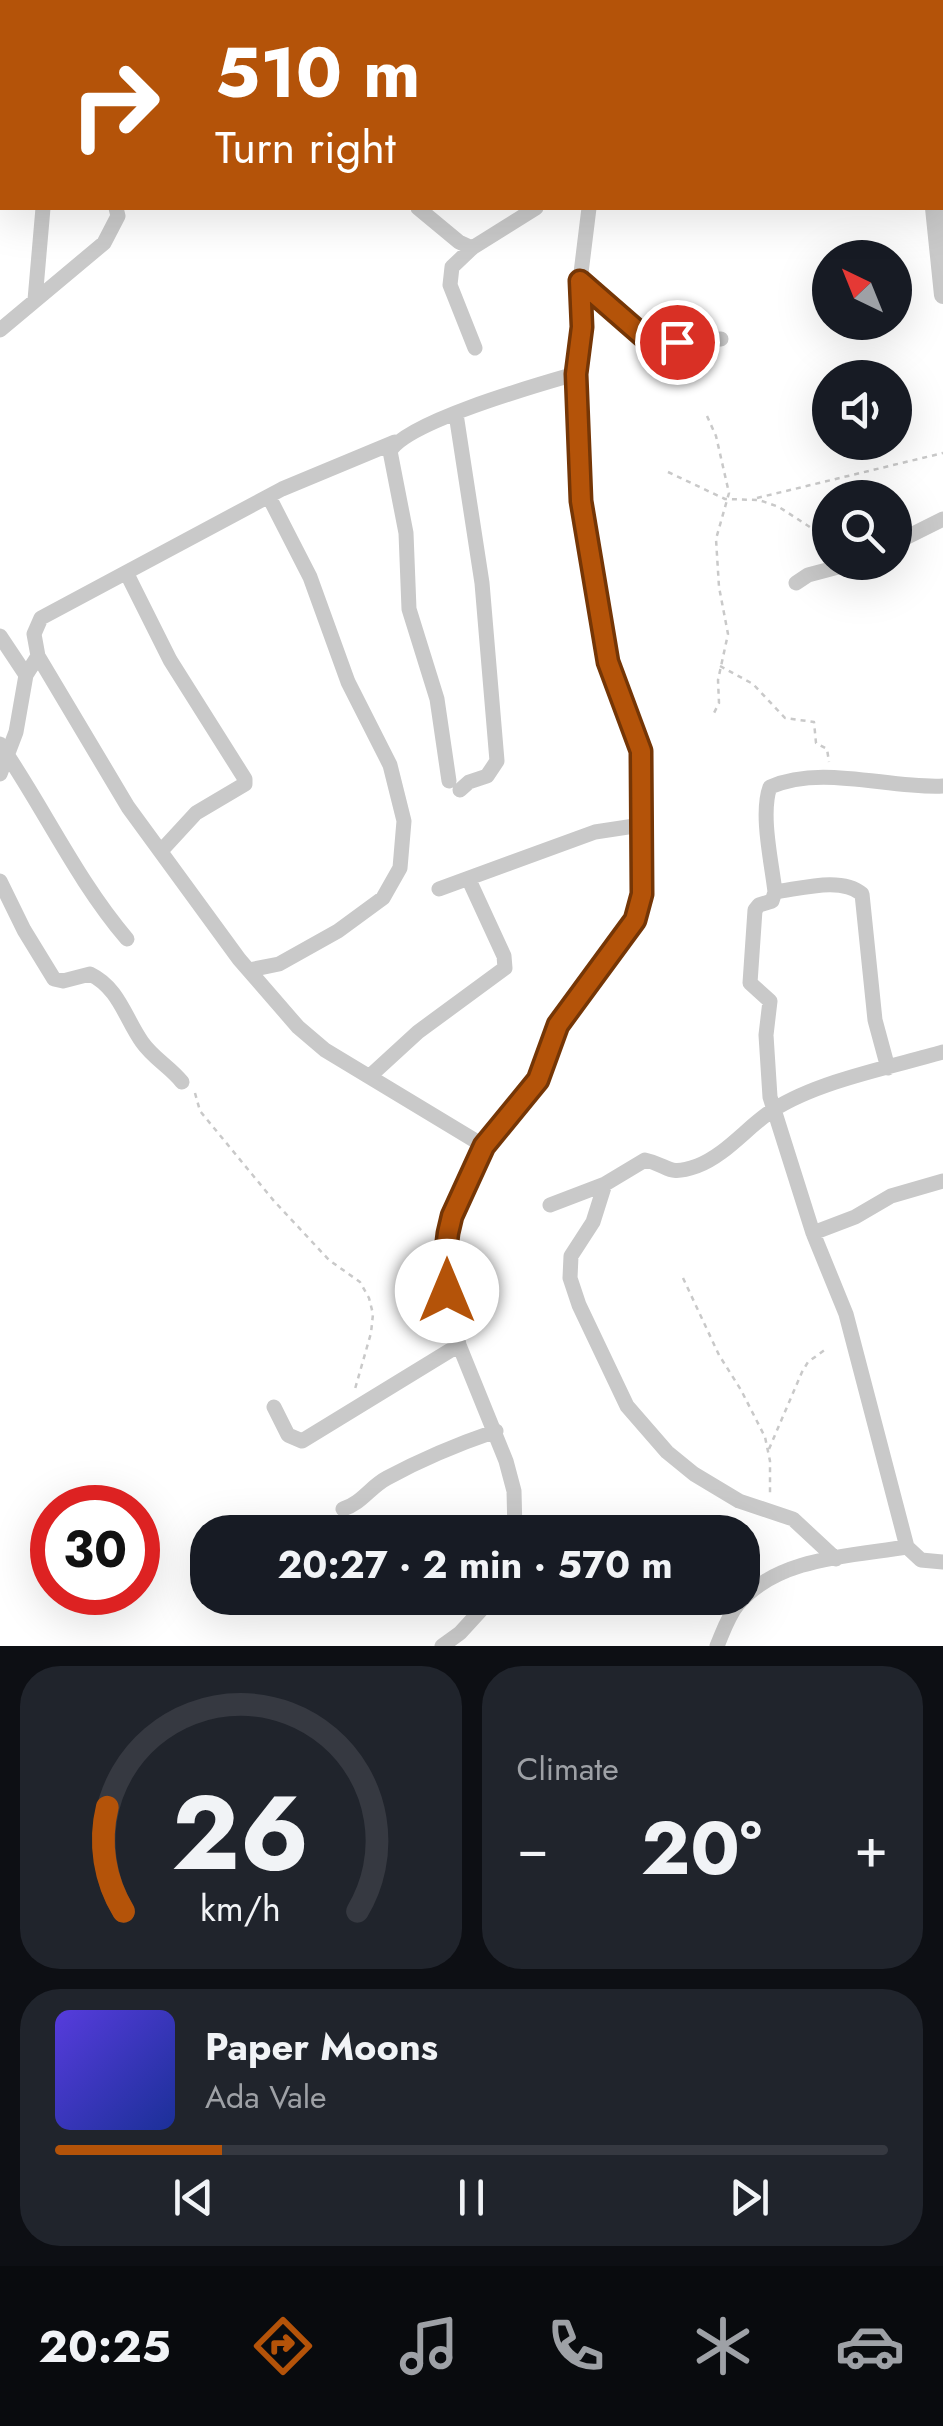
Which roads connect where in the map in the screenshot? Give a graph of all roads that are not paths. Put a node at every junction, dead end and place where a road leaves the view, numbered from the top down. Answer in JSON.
{"nodes":[{"id":1,"x":44,"y":210,"type":"edge"},
{"id":2,"x":116,"y":210,"type":"edge"},
{"id":3,"x":420,"y":210,"type":"edge"},
{"id":4,"x":533,"y":210,"type":"edge"},
{"id":5,"x":589,"y":210,"type":"edge"},
{"id":6,"x":934,"y":210,"type":"edge"},
{"id":7,"x":472,"y":248,"type":"junction"},
{"id":8,"x":580,"y":281,"type":"junction"},
{"id":9,"x":943,"y":294,"type":"edge"},
{"id":10,"x":34,"y":300,"type":"junction"},
{"id":11,"x":0,"y":330,"type":"edge"},
{"id":12,"x":721,"y":339,"type":"dead end"},
{"id":13,"x":475,"y":348,"type":"dead end"},
{"id":14,"x":576,"y":374,"type":"junction"},
{"id":15,"x":456,"y":414,"type":"junction"},
{"id":16,"x":398,"y":440,"type":"junction"},
{"id":17,"x":269,"y":496,"type":"junction"},
{"id":18,"x":943,"y":519,"type":"edge"},
{"id":19,"x":912,"y":534,"type":"edge"},
{"id":20,"x":126,"y":574,"type":"junction"},
{"id":21,"x":812,"y":574,"type":"edge"},
{"id":22,"x":796,"y":583,"type":"dead end"},
{"id":23,"x":0,"y":636,"type":"edge"},
{"id":24,"x":38,"y":656,"type":"junction"},
{"id":25,"x":26,"y":676,"type":"junction"},
{"id":26,"x":4,"y":750,"type":"edge"},
{"id":27,"x":0,"y":774,"type":"edge"},
{"id":28,"x":943,"y":786,"type":"edge"},
{"id":29,"x":641,"y":825,"type":"junction"},
{"id":30,"x":161,"y":851,"type":"junction"},
{"id":31,"x":469,"y":880,"type":"junction"},
{"id":32,"x":0,"y":881,"type":"edge"},
{"id":33,"x":439,"y":889,"type":"dead end"},
{"id":34,"x":775,"y":892,"type":"junction"},
{"id":35,"x":127,"y":938,"type":"dead end"},
{"id":36,"x":248,"y":970,"type":"junction"},
{"id":37,"x":943,"y":1052,"type":"edge"},
{"id":38,"x":888,"y":1068,"type":"junction"},
{"id":39,"x":370,"y":1076,"type":"junction"},
{"id":40,"x":188,"y":1086,"type":"road end"},
{"id":41,"x":774,"y":1109,"type":"junction"},
{"id":42,"x":484,"y":1146,"type":"junction"},
{"id":43,"x":943,"y":1181,"type":"edge"},
{"id":44,"x":606,"y":1184,"type":"junction"},
{"id":45,"x":550,"y":1206,"type":"dead end"},
{"id":46,"x":813,"y":1232,"type":"junction"},
{"id":47,"x":460,"y":1346,"type":"junction"},
{"id":48,"x":274,"y":1407,"type":"dead end"},
{"id":49,"x":496,"y":1431,"type":"junction"},
{"id":50,"x":343,"y":1509,"type":"dead end"},
{"id":51,"x":515,"y":1515,"type":"edge"},
{"id":52,"x":907,"y":1547,"type":"junction"},
{"id":53,"x":836,"y":1559,"type":"junction"},
{"id":54,"x":943,"y":1562,"type":"edge"},
{"id":55,"x":476,"y":1615,"type":"edge"},
{"id":56,"x":442,"y":1646,"type":"edge"},
{"id":57,"x":718,"y":1646,"type":"edge"}],
"edges":[{"from":1,"to":10,"type":"street"},
{"from":2,"to":10,"type":"street"},
{"from":3,"to":7,"type":"street"},
{"from":4,"to":7,"type":"street"},
{"from":5,"to":8,"type":"street"},
{"from":6,"to":9,"type":"street"},
{"from":7,"to":13,"type":"street"},
{"from":8,"to":12,"type":"street"},
{"from":8,"to":14,"type":"street"},
{"from":10,"to":11,"type":"street"},
{"from":14,"to":15,"type":"street"},
{"from":14,"to":29,"type":"street"},
{"from":15,"to":16,"type":"street"},
{"from":15,"to":16,"type":"street"},
{"from":16,"to":17,"type":"street"},
{"from":17,"to":20,"type":"street"},
{"from":17,"to":36,"type":"street"},
{"from":18,"to":19,"type":"street"},
{"from":20,"to":24,"type":"street"},
{"from":20,"to":30,"type":"street"},
{"from":21,"to":22,"type":"street"},
{"from":23,"to":25,"type":"street"},
{"from":24,"to":25,"type":"street"},
{"from":24,"to":30,"type":"street"},
{"from":25,"to":26,"type":"street"},
{"from":26,"to":27,"type":"street"},
{"from":26,"to":35,"type":"street"},
{"from":28,"to":34,"type":"street"},
{"from":29,"to":31,"type":"street"},
{"from":29,"to":42,"type":"street"},
{"from":30,"to":36,"type":"street"},
{"from":31,"to":33,"type":"street"},
{"from":31,"to":39,"type":"street"},
{"from":32,"to":40,"type":"street"},
{"from":34,"to":38,"type":"street"},
{"from":34,"to":41,"type":"street"},
{"from":36,"to":39,"type":"street"},
{"from":37,"to":38,"type":"street"},
{"from":38,"to":41,"type":"street"},
{"from":39,"to":42,"type":"street"},
{"from":41,"to":44,"type":"street"},
{"from":41,"to":46,"type":"street"},
{"from":42,"to":47,"type":"street"},
{"from":43,"to":46,"type":"street"},
{"from":44,"to":45,"type":"street"},
{"from":44,"to":53,"type":"street"},
{"from":46,"to":52,"type":"street"},
{"from":47,"to":48,"type":"street"},
{"from":47,"to":49,"type":"street"},
{"from":49,"to":50,"type":"street"},
{"from":49,"to":51,"type":"street"},
{"from":52,"to":53,"type":"street"},
{"from":52,"to":54,"type":"street"},
{"from":53,"to":57,"type":"street"},
{"from":55,"to":56,"type":"street"}]}
